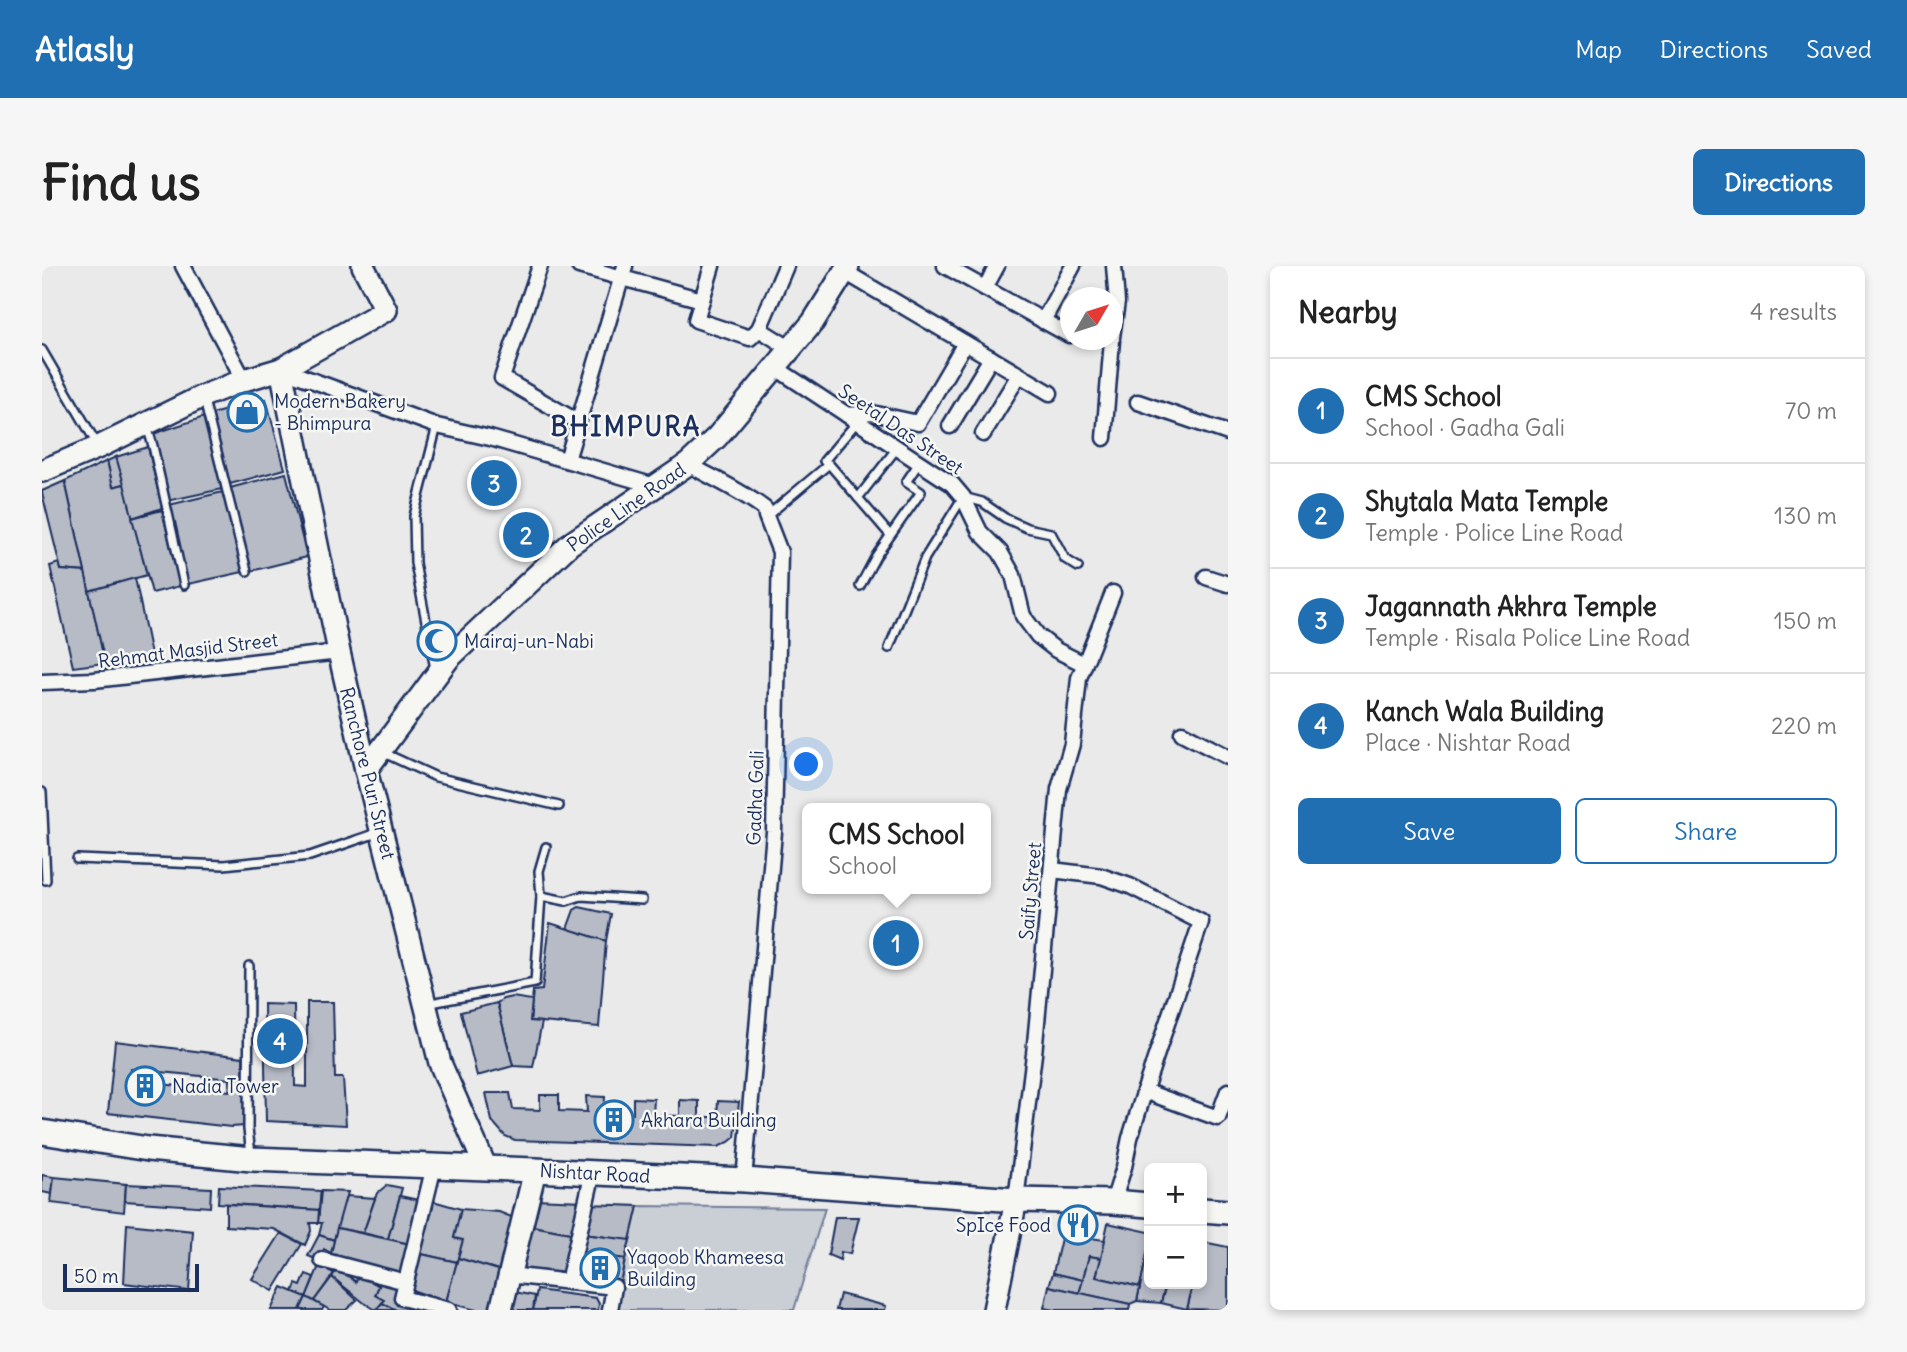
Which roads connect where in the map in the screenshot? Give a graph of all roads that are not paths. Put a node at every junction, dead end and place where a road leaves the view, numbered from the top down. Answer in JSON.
{"nodes":[{"id":1,"x":183,"y":266,"type":"edge"},
{"id":2,"x":363,"y":266,"type":"edge"},
{"id":3,"x":540,"y":266,"type":"edge"},
{"id":4,"x":579,"y":266,"type":"edge"},
{"id":5,"x":712,"y":266,"type":"edge"},
{"id":6,"x":786,"y":266,"type":"edge"},
{"id":7,"x":945,"y":266,"type":"edge"},
{"id":8,"x":997,"y":266,"type":"edge"},
{"id":9,"x":1073,"y":266,"type":"edge"},
{"id":10,"x":1114,"y":266,"type":"edge"},
{"id":11,"x":846,"y":269,"type":"edge"},
{"id":12,"x":623,"y":272,"type":"edge"},
{"id":13,"x":1116,"y":287,"type":"edge"},
{"id":14,"x":985,"y":288,"type":"junction"},
{"id":15,"x":702,"y":300,"type":"junction"},
{"id":16,"x":1043,"y":321,"type":"junction"},
{"id":17,"x":759,"y":329,"type":"junction"},
{"id":18,"x":1060,"y":330,"type":"edge"},
{"id":19,"x":965,"y":343,"type":"junction"},
{"id":20,"x":791,"y":349,"type":"junction"},
{"id":21,"x":42,"y":350,"type":"edge"},
{"id":22,"x":1111,"y":350,"type":"edge"},
{"id":23,"x":991,"y":358,"type":"junction"},
{"id":24,"x":776,"y":368,"type":"junction"},
{"id":25,"x":281,"y":369,"type":"junction"},
{"id":26,"x":1019,"y":375,"type":"junction"},
{"id":27,"x":244,"y":380,"type":"junction"},
{"id":28,"x":1050,"y":393,"type":"dead end"},
{"id":29,"x":203,"y":396,"type":"junction"},
{"id":30,"x":1138,"y":402,"type":"dead end"},
{"id":31,"x":852,"y":419,"type":"junction"},
{"id":32,"x":578,"y":422,"type":"junction"},
{"id":33,"x":146,"y":424,"type":"junction"},
{"id":34,"x":437,"y":426,"type":"junction"},
{"id":35,"x":950,"y":426,"type":"dead end"},
{"id":36,"x":1228,"y":433,"type":"edge"},
{"id":37,"x":983,"y":434,"type":"dead end"},
{"id":38,"x":1104,"y":439,"type":"dead end"},
{"id":39,"x":99,"y":447,"type":"junction"},
{"id":40,"x":897,"y":448,"type":"junction"},
{"id":41,"x":567,"y":460,"type":"junction"},
{"id":42,"x":919,"y":463,"type":"junction"},
{"id":43,"x":688,"y":464,"type":"junction"},
{"id":44,"x":827,"y":465,"type":"junction"},
{"id":45,"x":42,"y":471,"type":"edge"},
{"id":46,"x":654,"y":486,"type":"junction"},
{"id":47,"x":963,"y":497,"type":"junction"},
{"id":48,"x":858,"y":498,"type":"junction"},
{"id":49,"x":766,"y":516,"type":"junction"},
{"id":50,"x":890,"y":536,"type":"junction"},
{"id":51,"x":1078,"y":567,"type":"dead end"},
{"id":52,"x":247,"y":571,"type":"dead end"},
{"id":53,"x":1206,"y":577,"type":"dead end"},
{"id":54,"x":1228,"y":584,"type":"edge"},
{"id":55,"x":184,"y":585,"type":"dead end"},
{"id":56,"x":860,"y":586,"type":"dead end"},
{"id":57,"x":1113,"y":593,"type":"dead end"},
{"id":58,"x":889,"y":648,"type":"dead end"},
{"id":59,"x":339,"y":652,"type":"junction"},
{"id":60,"x":1084,"y":664,"type":"junction"},
{"id":61,"x":437,"y":675,"type":"junction"},
{"id":62,"x":42,"y":682,"type":"edge"},
{"id":63,"x":1182,"y":733,"type":"dead end"},
{"id":64,"x":380,"y":751,"type":"junction"},
{"id":65,"x":1228,"y":757,"type":"edge"},
{"id":66,"x":366,"y":770,"type":"junction"},
{"id":67,"x":42,"y":792,"type":"edge"},
{"id":68,"x":559,"y":806,"type":"dead end"},
{"id":69,"x":381,"y":831,"type":"junction"},
{"id":70,"x":545,"y":847,"type":"dead end"},
{"id":71,"x":77,"y":859,"type":"dead end"},
{"id":72,"x":1052,"y":870,"type":"junction"},
{"id":73,"x":43,"y":882,"type":"edge"},
{"id":74,"x":541,"y":896,"type":"junction"},
{"id":75,"x":642,"y":900,"type":"dead end"},
{"id":76,"x":249,"y":966,"type":"dead end"},
{"id":77,"x":425,"y":1004,"type":"junction"},
{"id":78,"x":1144,"y":1091,"type":"junction"},
{"id":79,"x":1228,"y":1091,"type":"edge"},
{"id":80,"x":42,"y":1132,"type":"edge"},
{"id":81,"x":252,"y":1159,"type":"junction"},
{"id":82,"x":434,"y":1166,"type":"junction"},
{"id":83,"x":486,"y":1168,"type":"junction"},
{"id":84,"x":535,"y":1170,"type":"junction"},
{"id":85,"x":593,"y":1172,"type":"junction"},
{"id":86,"x":744,"y":1180,"type":"junction"},
{"id":87,"x":1016,"y":1200,"type":"junction"},
{"id":88,"x":1113,"y":1202,"type":"junction"},
{"id":89,"x":1144,"y":1205,"type":"edge"},
{"id":90,"x":1207,"y":1210,"type":"edge"},
{"id":91,"x":1228,"y":1212,"type":"edge"},
{"id":92,"x":322,"y":1259,"type":"dead end"},
{"id":93,"x":509,"y":1275,"type":"junction"},
{"id":94,"x":568,"y":1282,"type":"junction"},
{"id":95,"x":406,"y":1283,"type":"junction"},
{"id":96,"x":444,"y":1309,"type":"edge"},
{"id":97,"x":501,"y":1310,"type":"edge"},
{"id":98,"x":610,"y":1310,"type":"edge"},
{"id":99,"x":994,"y":1310,"type":"edge"}],
"edges":[{"from":1,"to":27,"type":"street"},
{"from":2,"to":25,"type":"street"},
{"from":3,"to":32,"type":"street"},
{"from":4,"to":12,"type":"street"},
{"from":5,"to":15,"type":"street"},
{"from":6,"to":17,"type":"street"},
{"from":7,"to":14,"type":"street"},
{"from":8,"to":14,"type":"street"},
{"from":9,"to":16,"type":"street"},
{"from":10,"to":13,"type":"street"},
{"from":11,"to":19,"type":"street"},
{"from":11,"to":20,"type":"street","name":"Police Line Road"},
{"from":12,"to":15,"type":"street"},
{"from":12,"to":32,"type":"street"},
{"from":14,"to":16,"type":"street"},
{"from":15,"to":17,"type":"street"},
{"from":16,"to":18,"type":"street"},
{"from":17,"to":20,"type":"street"},
{"from":19,"to":23,"type":"street"},
{"from":19,"to":31,"type":"street"},
{"from":20,"to":24,"type":"street","name":"Police Line Road"},
{"from":21,"to":39,"type":"lane"},
{"from":22,"to":38,"type":"street"},
{"from":23,"to":26,"type":"street"},
{"from":23,"to":35,"type":"street"},
{"from":24,"to":31,"type":"street","name":"Seetal Das Street"},
{"from":24,"to":43,"type":"street","name":"Police Line Road"},
{"from":25,"to":27,"type":"street"},
{"from":25,"to":34,"type":"street"},
{"from":25,"to":59,"type":"street","name":"Ranchore Puri Street"},
{"from":26,"to":28,"type":"street"},
{"from":26,"to":37,"type":"street"},
{"from":27,"to":29,"type":"street"},
{"from":29,"to":33,"type":"street"},
{"from":29,"to":52,"type":"lane"},
{"from":30,"to":36,"type":"street"},
{"from":31,"to":40,"type":"street","name":"Seetal Das Street"},
{"from":31,"to":44,"type":"lane"},
{"from":32,"to":41,"type":"street"},
{"from":33,"to":39,"type":"street"},
{"from":33,"to":55,"type":"lane"},
{"from":34,"to":41,"type":"street"},
{"from":34,"to":61,"type":"lane"},
{"from":39,"to":45,"type":"street"},
{"from":40,"to":42,"type":"street","name":"Seetal Das Street"},
{"from":40,"to":48,"type":"lane"},
{"from":41,"to":46,"type":"street"},
{"from":42,"to":47,"type":"street","name":"Seetal Das Street"},
{"from":42,"to":50,"type":"lane"},
{"from":43,"to":46,"type":"street","name":"Police Line Road"},
{"from":43,"to":49,"type":"street","name":"Gadha Gali"},
{"from":44,"to":48,"type":"lane"},
{"from":44,"to":49,"type":"lane"},
{"from":46,"to":61,"type":"street","name":"Police Line Road"},
{"from":47,"to":51,"type":"lane"},
{"from":47,"to":58,"type":"lane"},
{"from":47,"to":60,"type":"street","name":"Seetal Das Street"},
{"from":48,"to":50,"type":"lane"},
{"from":49,"to":86,"type":"street","name":"Gadha Gali"},
{"from":50,"to":56,"type":"lane"},
{"from":53,"to":54,"type":"street"},
{"from":57,"to":60,"type":"street","name":"Saify Street"},
{"from":59,"to":62,"type":"street","name":"Rehmat Masjid Street"},
{"from":59,"to":66,"type":"street","name":"Ranchore Puri Street"},
{"from":60,"to":72,"type":"street","name":"Saify Street"},
{"from":61,"to":64,"type":"street","name":"Police Line Road"},
{"from":63,"to":65,"type":"street"},
{"from":64,"to":66,"type":"street","name":"Police Line Road"},
{"from":64,"to":68,"type":"lane"},
{"from":66,"to":69,"type":"street","name":"Ranchore Puri Street"},
{"from":67,"to":73,"type":"lane"},
{"from":69,"to":71,"type":"lane"},
{"from":69,"to":77,"type":"street","name":"Ranchore Puri Street"},
{"from":70,"to":74,"type":"lane"},
{"from":72,"to":78,"type":"street"},
{"from":72,"to":87,"type":"street","name":"Saify Street"},
{"from":74,"to":75,"type":"lane"},
{"from":74,"to":77,"type":"lane"},
{"from":76,"to":81,"type":"lane"},
{"from":77,"to":83,"type":"street","name":"Ranchore Puri Street"},
{"from":78,"to":79,"type":"street"},
{"from":78,"to":88,"type":"street"},
{"from":80,"to":81,"type":"main road","name":"Nishtar Road"},
{"from":81,"to":82,"type":"main road","name":"Nishtar Road"},
{"from":82,"to":83,"type":"main road","name":"Nishtar Road"},
{"from":82,"to":95,"type":"street"},
{"from":83,"to":84,"type":"main road","name":"Nishtar Road"},
{"from":84,"to":85,"type":"main road","name":"Nishtar Road"},
{"from":84,"to":93,"type":"street"},
{"from":85,"to":86,"type":"main road","name":"Nishtar Road"},
{"from":85,"to":94,"type":"street"},
{"from":86,"to":87,"type":"main road","name":"Nishtar Road"},
{"from":87,"to":88,"type":"main road","name":"Nishtar Road"},
{"from":87,"to":99,"type":"street"},
{"from":88,"to":89,"type":"main road","name":"Nishtar Road"},
{"from":90,"to":91,"type":"main road"},
{"from":92,"to":95,"type":"street"},
{"from":93,"to":94,"type":"street"},
{"from":93,"to":97,"type":"street"},
{"from":94,"to":98,"type":"street"},
{"from":95,"to":96,"type":"street"}]}
